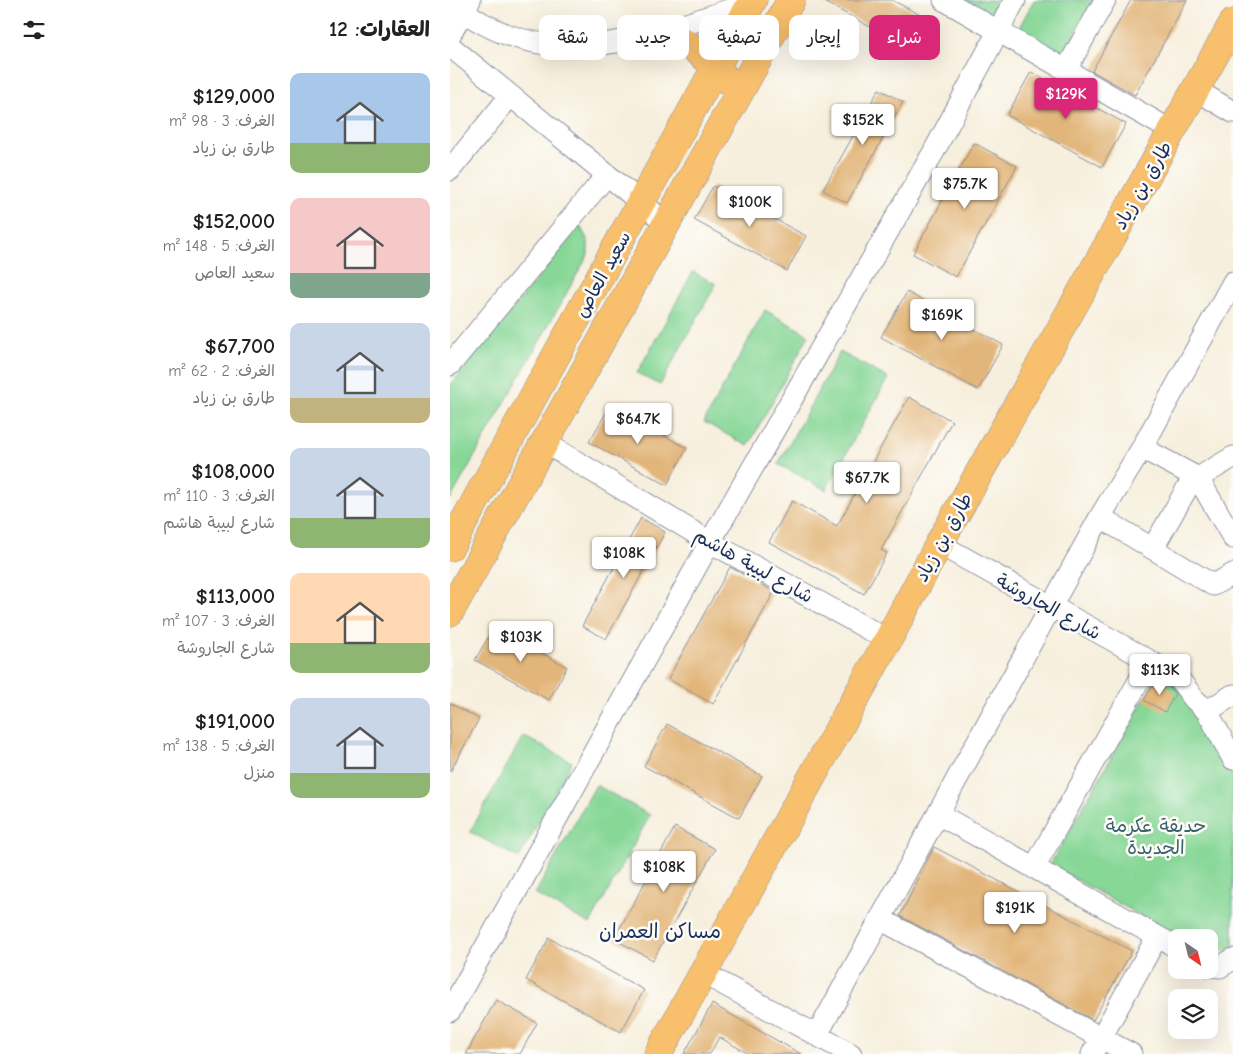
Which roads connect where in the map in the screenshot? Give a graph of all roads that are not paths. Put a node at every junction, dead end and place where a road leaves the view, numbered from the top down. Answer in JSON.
{"nodes":[{"id":1,"x":791,"y":0,"type":"edge"},
{"id":2,"x":944,"y":0,"type":"edge"},
{"id":3,"x":1015,"y":0,"type":"edge"},
{"id":4,"x":1105,"y":0,"type":"edge"},
{"id":5,"x":753,"y":1,"type":"edge"},
{"id":6,"x":461,"y":4,"type":"edge"},
{"id":7,"x":689,"y":22,"type":"edge"},
{"id":8,"x":1233,"y":23,"type":"edge"},
{"id":9,"x":998,"y":31,"type":"junction"},
{"id":10,"x":450,"y":34,"type":"edge"},
{"id":11,"x":617,"y":41,"type":"edge"},
{"id":12,"x":689,"y":44,"type":"edge"},
{"id":13,"x":450,"y":46,"type":"edge"},
{"id":14,"x":716,"y":67,"type":"junction"},
{"id":15,"x":1066,"y":70,"type":"junction"},
{"id":16,"x":1196,"y":90,"type":"junction"},
{"id":17,"x":510,"y":96,"type":"junction"},
{"id":18,"x":737,"y":96,"type":"junction"},
{"id":19,"x":1233,"y":112,"type":"edge"},
{"id":20,"x":1172,"y":131,"type":"junction"},
{"id":21,"x":450,"y":170,"type":"edge"},
{"id":22,"x":606,"y":176,"type":"junction"},
{"id":23,"x":641,"y":204,"type":"junction"},
{"id":24,"x":666,"y":223,"type":"junction"},
{"id":25,"x":1233,"y":282,"type":"edge"},
{"id":26,"x":450,"y":365,"type":"edge"},
{"id":27,"x":544,"y":442,"type":"junction"},
{"id":28,"x":1142,"y":448,"type":"junction"},
{"id":29,"x":1233,"y":457,"type":"edge"},
{"id":30,"x":1198,"y":478,"type":"junction"},
{"id":31,"x":1100,"y":517,"type":"junction"},
{"id":32,"x":1233,"y":538,"type":"edge"},
{"id":33,"x":710,"y":542,"type":"junction"},
{"id":34,"x":939,"y":544,"type":"junction"},
{"id":35,"x":450,"y":547,"type":"edge"},
{"id":36,"x":1153,"y":548,"type":"junction"},
{"id":37,"x":1233,"y":574,"type":"edge"},
{"id":38,"x":1051,"y":607,"type":"junction"},
{"id":39,"x":450,"y":612,"type":"edge"},
{"id":40,"x":888,"y":640,"type":"junction"},
{"id":41,"x":1150,"y":661,"type":"junction"},
{"id":42,"x":1233,"y":694,"type":"edge"},
{"id":43,"x":1207,"y":711,"type":"junction"},
{"id":44,"x":1233,"y":759,"type":"edge"},
{"id":45,"x":938,"y":814,"type":"junction"},
{"id":46,"x":1034,"y":868,"type":"junction"},
{"id":47,"x":880,"y":919,"type":"junction"},
{"id":48,"x":1157,"y":937,"type":"junction"},
{"id":49,"x":1168,"y":943,"type":"edge"},
{"id":50,"x":1233,"y":959,"type":"edge"},
{"id":51,"x":1218,"y":966,"type":"edge"},
{"id":52,"x":703,"y":973,"type":"junction"},
{"id":53,"x":450,"y":1011,"type":"edge"},
{"id":54,"x":817,"y":1035,"type":"junction"},
{"id":55,"x":1096,"y":1046,"type":"edge"},
{"id":56,"x":658,"y":1054,"type":"edge"},
{"id":57,"x":851,"y":1054,"type":"edge"},
{"id":58,"x":1131,"y":1054,"type":"edge"}],
"edges":[{"from":1,"to":18,"type":"main road"},
{"from":2,"to":9,"type":"street"},
{"from":3,"to":9,"type":"street"},
{"from":4,"to":15,"type":"street"},
{"from":5,"to":7,"type":"street"},
{"from":5,"to":14,"type":"main road","name":"سعيد العاص"},
{"from":6,"to":10,"type":"street"},
{"from":6,"to":11,"type":"street"},
{"from":8,"to":16,"type":"main road","name":"طارق بن زياد"},
{"from":9,"to":15,"type":"street"},
{"from":9,"to":33,"type":"street"},
{"from":12,"to":14,"type":"main road"},
{"from":13,"to":17,"type":"street"},
{"from":14,"to":18,"type":"main road"},
{"from":14,"to":23,"type":"main road","name":"سعيد العاص"},
{"from":15,"to":20,"type":"street"},
{"from":16,"to":19,"type":"street"},
{"from":16,"to":20,"type":"main road","name":"طارق بن زياد"},
{"from":17,"to":21,"type":"street"},
{"from":17,"to":22,"type":"street"},
{"from":18,"to":24,"type":"main road"},
{"from":20,"to":34,"type":"main road","name":"طارق بن زياد"},
{"from":22,"to":23,"type":"street"},
{"from":22,"to":26,"type":"street"},
{"from":23,"to":24,"type":"street"},
{"from":23,"to":35,"type":"main road","name":"سعيد العاص"},
{"from":24,"to":27,"type":"main road"},
{"from":25,"to":28,"type":"street"},
{"from":27,"to":33,"type":"street","name":"شارع لبيبة هاشم"},
{"from":27,"to":39,"type":"main road"},
{"from":28,"to":30,"type":"street"},
{"from":28,"to":31,"type":"street"},
{"from":29,"to":30,"type":"street"},
{"from":30,"to":32,"type":"street"},
{"from":30,"to":36,"type":"street"},
{"from":31,"to":36,"type":"street"},
{"from":31,"to":38,"type":"street"},
{"from":33,"to":40,"type":"street","name":"شارع لبيبة هاشم"},
{"from":33,"to":53,"type":"street"},
{"from":34,"to":38,"type":"street","name":"شارع الجاروشة"},
{"from":34,"to":40,"type":"main road","name":"طارق بن زياد"},
{"from":36,"to":37,"type":"street"},
{"from":38,"to":41,"type":"street","name":"شارع الجاروشة"},
{"from":38,"to":45,"type":"street"},
{"from":40,"to":52,"type":"main road","name":"طارق بن زياد"},
{"from":41,"to":43,"type":"street","name":"شارع الجاروشة"},
{"from":41,"to":46,"type":"street"},
{"from":42,"to":43,"type":"street"},
{"from":43,"to":44,"type":"street","name":"شارع الجاروشة"},
{"from":45,"to":46,"type":"street"},
{"from":45,"to":47,"type":"street"},
{"from":46,"to":48,"type":"street"},
{"from":47,"to":54,"type":"street"},
{"from":47,"to":55,"type":"street"},
{"from":48,"to":49,"type":"street"},
{"from":48,"to":55,"type":"street"},
{"from":50,"to":51,"type":"street"},
{"from":52,"to":54,"type":"street"},
{"from":52,"to":56,"type":"main road","name":"طارق بن زياد"},
{"from":54,"to":57,"type":"street"},
{"from":55,"to":58,"type":"street"}]}
